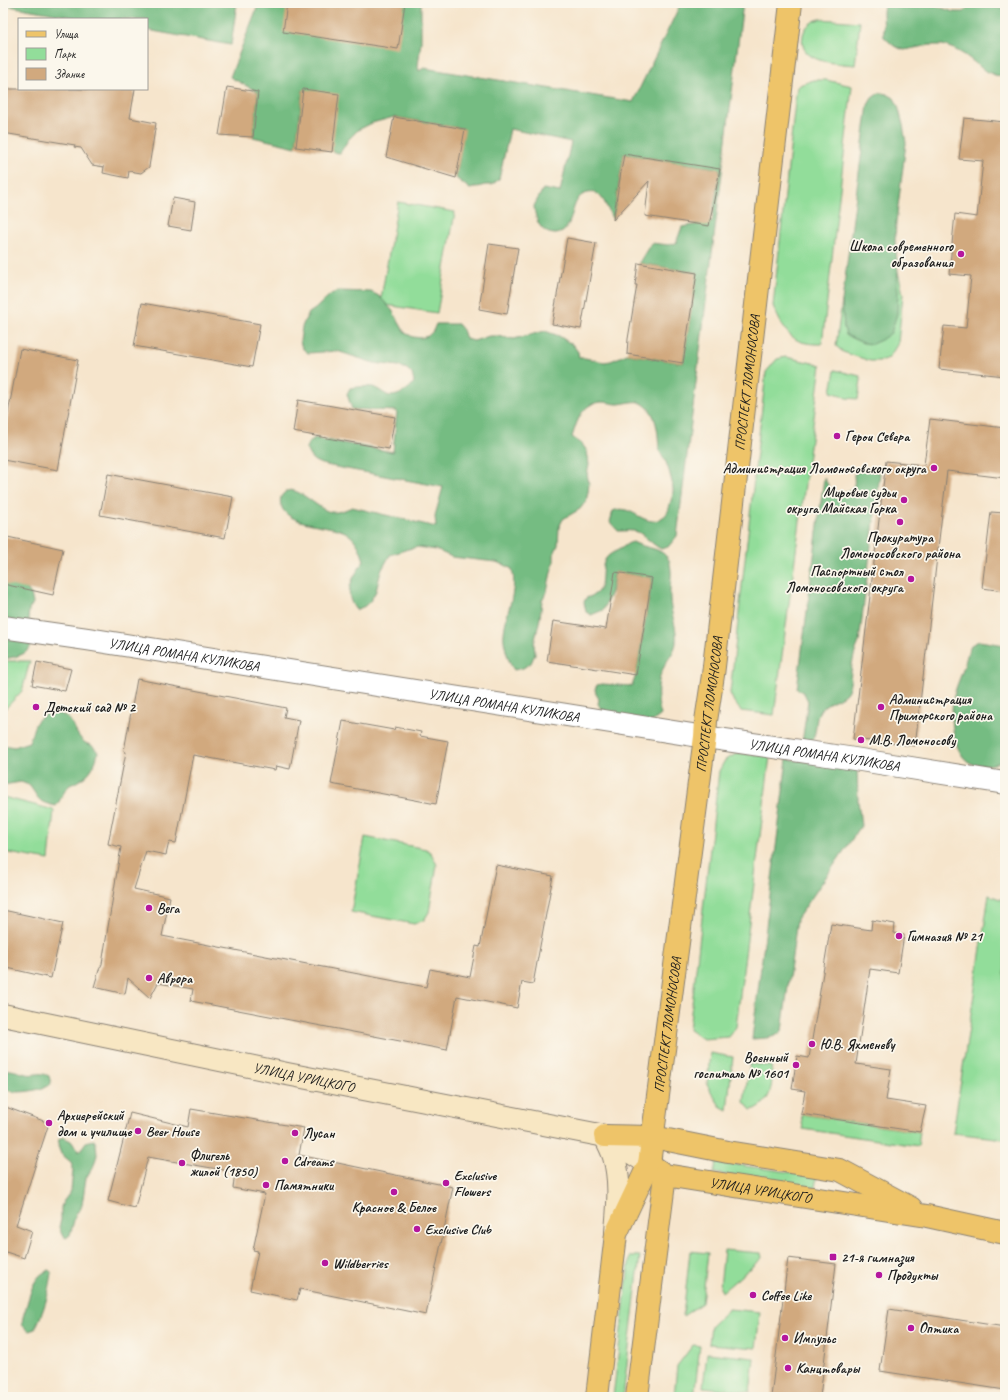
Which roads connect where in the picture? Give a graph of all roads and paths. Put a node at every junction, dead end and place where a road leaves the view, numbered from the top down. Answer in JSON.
{"nodes":[{"id":1,"x":791,"y":3,"type":"edge"},
{"id":2,"x":3,"y":627,"type":"edge"},
{"id":3,"x":705,"y":737,"type":"junction"},
{"id":4,"x":1005,"y":783,"type":"edge"},
{"id":5,"x":3,"y":1015,"type":"edge"},
{"id":6,"x":605,"y":1136,"type":"junction"},
{"id":7,"x":653,"y":1138,"type":"junction"},
{"id":8,"x":657,"y":1170,"type":"junction"},
{"id":9,"x":926,"y":1216,"type":"junction"},
{"id":10,"x":1005,"y":1233,"type":"edge"},
{"id":11,"x":616,"y":1234,"type":"junction"},
{"id":12,"x":597,"y":1397,"type":"edge"},
{"id":13,"x":637,"y":1397,"type":"edge"}],
"edges":[{"from":1,"to":3,"type":"main road","name":"ПРОСПЕКТ ЛОМОНОСОВА"},
{"from":2,"to":3,"type":"street","name":"УЛИЦА РОМАНА КУЛИКОВА"},
{"from":3,"to":4,"type":"street","name":"УЛИЦА РОМАНА КУЛИКОВА"},
{"from":3,"to":7,"type":"main road","name":"ПРОСПЕКТ ЛОМОНОСОВА"},
{"from":5,"to":6,"type":"main road","name":"УЛИЦА УРИЦКОГО"},
{"from":6,"to":7,"type":"main road","name":"УЛИЦА УРИЦКОГО"},
{"from":6,"to":8,"type":"main road","name":"УЛИЦА УРИЦКОГО"},
{"from":6,"to":11,"type":"main road"},
{"from":7,"to":8,"type":"main road","name":"ПРОСПЕКТ ЛОМОНОСОВА"},
{"from":7,"to":9,"type":"main road","name":"УЛИЦА УРИЦКОГО"},
{"from":8,"to":9,"type":"main road","name":"УЛИЦА УРИЦКОГО"},
{"from":8,"to":11,"type":"main road","name":"ПРОСПЕКТ ЛОМОНОСОВА"},
{"from":8,"to":13,"type":"main road","name":"ПРОСПЕКТ ЛОМОНОСОВА"},
{"from":9,"to":10,"type":"main road","name":"УЛИЦА УРИЦКОГО"},
{"from":11,"to":12,"type":"main road","name":"ПРОСПЕКТ ЛОМОНОСОВА"}]}
